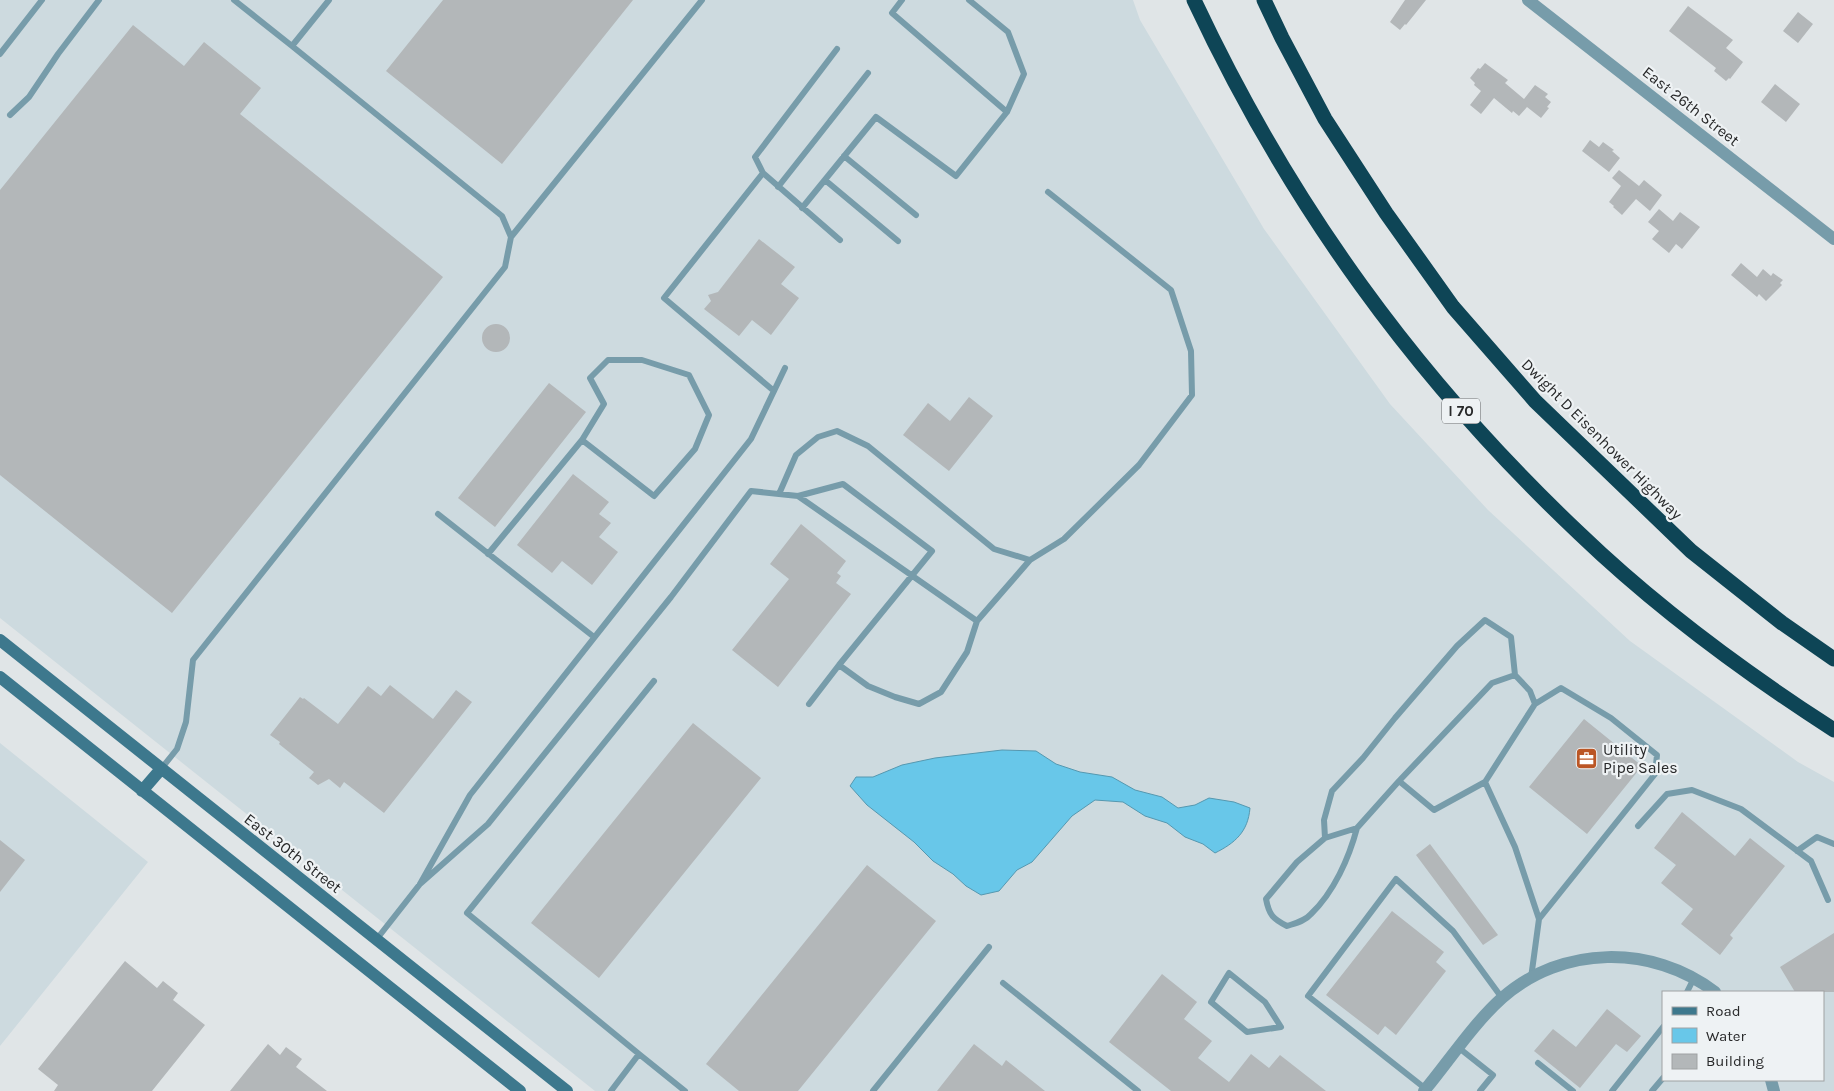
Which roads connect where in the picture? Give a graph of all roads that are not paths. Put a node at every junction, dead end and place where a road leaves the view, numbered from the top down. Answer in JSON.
{"nodes":[{"id":1,"x":42,"y":0,"type":"edge"},
{"id":2,"x":99,"y":0,"type":"edge"},
{"id":3,"x":234,"y":0,"type":"edge"},
{"id":4,"x":329,"y":0,"type":"edge"},
{"id":5,"x":702,"y":0,"type":"edge"},
{"id":6,"x":902,"y":0,"type":"edge"},
{"id":7,"x":969,"y":0,"type":"edge"},
{"id":8,"x":1194,"y":0,"type":"edge"},
{"id":9,"x":1264,"y":0,"type":"edge"},
{"id":10,"x":1528,"y":0,"type":"edge"},
{"id":11,"x":292,"y":46,"type":"junction"},
{"id":12,"x":837,"y":49,"type":"dead end"},
{"id":13,"x":0,"y":54,"type":"edge"},
{"id":14,"x":868,"y":73,"type":"dead end"},
{"id":15,"x":1007,"y":112,"type":"junction"},
{"id":16,"x":10,"y":115,"type":"dead end"},
{"id":17,"x":844,"y":156,"type":"junction"},
{"id":18,"x":763,"y":173,"type":"junction"},
{"id":19,"x":825,"y":180,"type":"junction"},
{"id":20,"x":778,"y":187,"type":"junction"},
{"id":21,"x":1048,"y":192,"type":"dead end"},
{"id":22,"x":802,"y":208,"type":"junction"},
{"id":23,"x":916,"y":215,"type":"dead end"},
{"id":24,"x":511,"y":237,"type":"junction"},
{"id":25,"x":1834,"y":238,"type":"edge"},
{"id":26,"x":840,"y":240,"type":"dead end"},
{"id":27,"x":898,"y":241,"type":"dead end"},
{"id":28,"x":785,"y":368,"type":"dead end"},
{"id":29,"x":774,"y":391,"type":"junction"},
{"id":30,"x":582,"y":440,"type":"junction"},
{"id":31,"x":778,"y":494,"type":"junction"},
{"id":32,"x":798,"y":496,"type":"junction"},
{"id":33,"x":438,"y":514,"type":"dead end"},
{"id":34,"x":488,"y":554,"type":"junction"},
{"id":35,"x":1030,"y":560,"type":"junction"},
{"id":36,"x":912,"y":575,"type":"junction"},
{"id":37,"x":977,"y":622,"type":"junction"},
{"id":38,"x":594,"y":637,"type":"junction"},
{"id":39,"x":0,"y":640,"type":"edge"},
{"id":40,"x":1834,"y":659,"type":"edge"},
{"id":41,"x":839,"y":665,"type":"junction"},
{"id":42,"x":1515,"y":675,"type":"junction"},
{"id":43,"x":0,"y":678,"type":"edge"},
{"id":44,"x":654,"y":681,"type":"dead end"},
{"id":45,"x":809,"y":704,"type":"dead end"},
{"id":46,"x":1534,"y":704,"type":"junction"},
{"id":47,"x":1834,"y":730,"type":"edge"},
{"id":48,"x":161,"y":769,"type":"junction"},
{"id":49,"x":1399,"y":781,"type":"junction"},
{"id":50,"x":1485,"y":782,"type":"junction"},
{"id":51,"x":142,"y":791,"type":"junction"},
{"id":52,"x":1638,"y":826,"type":"dead end"},
{"id":53,"x":1357,"y":828,"type":"junction"},
{"id":54,"x":1325,"y":838,"type":"junction"},
{"id":55,"x":1834,"y":844,"type":"edge"},
{"id":56,"x":1797,"y":851,"type":"junction"},
{"id":57,"x":420,"y":884,"type":"junction"},
{"id":58,"x":1828,"y":900,"type":"dead end"},
{"id":59,"x":1538,"y":919,"type":"junction"},
{"id":60,"x":376,"y":940,"type":"junction"},
{"id":61,"x":989,"y":946,"type":"dead end"},
{"id":62,"x":1531,"y":978,"type":"junction"},
{"id":63,"x":1694,"y":978,"type":"junction"},
{"id":64,"x":1003,"y":983,"type":"dead end"},
{"id":65,"x":1710,"y":989,"type":"edge"},
{"id":66,"x":1688,"y":991,"type":"edge"},
{"id":67,"x":1502,"y":998,"type":"junction"},
{"id":68,"x":1281,"y":1027,"type":"joint"},
{"id":69,"x":1662,"y":1028,"type":"edge"},
{"id":70,"x":1459,"y":1048,"type":"junction"},
{"id":71,"x":639,"y":1054,"type":"junction"},
{"id":72,"x":1538,"y":1063,"type":"dead end"},
{"id":73,"x":1662,"y":1079,"type":"edge"},
{"id":74,"x":1425,"y":1090,"type":"edge"},
{"id":75,"x":520,"y":1091,"type":"edge"},
{"id":76,"x":567,"y":1091,"type":"edge"},
{"id":77,"x":611,"y":1091,"type":"edge"},
{"id":78,"x":685,"y":1091,"type":"edge"},
{"id":79,"x":873,"y":1091,"type":"edge"},
{"id":80,"x":1138,"y":1091,"type":"edge"},
{"id":81,"x":1480,"y":1091,"type":"edge"},
{"id":82,"x":1573,"y":1091,"type":"edge"},
{"id":83,"x":1612,"y":1091,"type":"edge"},
{"id":84,"x":1652,"y":1091,"type":"edge"}],
"edges":[{"from":1,"to":13,"type":"lane"},
{"from":2,"to":16,"type":"lane"},
{"from":3,"to":11,"type":"lane"},
{"from":4,"to":11,"type":"lane"},
{"from":5,"to":24,"type":"lane"},
{"from":6,"to":15,"type":"lane"},
{"from":7,"to":15,"type":"lane"},
{"from":8,"to":47,"type":"highway","number":"I 70"},
{"from":9,"to":40,"type":"highway","name":"Dwight D Eisenhower Highway"},
{"from":10,"to":25,"type":"street","name":"East 26th Street"},
{"from":11,"to":24,"type":"lane"},
{"from":12,"to":18,"type":"lane"},
{"from":14,"to":20,"type":"lane"},
{"from":15,"to":17,"type":"lane"},
{"from":17,"to":19,"type":"lane"},
{"from":17,"to":23,"type":"lane"},
{"from":18,"to":20,"type":"lane"},
{"from":18,"to":29,"type":"lane"},
{"from":19,"to":22,"type":"lane"},
{"from":19,"to":27,"type":"lane"},
{"from":20,"to":22,"type":"lane"},
{"from":21,"to":35,"type":"lane"},
{"from":22,"to":26,"type":"lane"},
{"from":24,"to":48,"type":"lane"},
{"from":28,"to":29,"type":"lane"},
{"from":29,"to":38,"type":"lane"},
{"from":30,"to":30,"type":"lane"},
{"from":30,"to":34,"type":"lane"},
{"from":31,"to":32,"type":"lane"},
{"from":31,"to":35,"type":"lane"},
{"from":31,"to":57,"type":"lane"},
{"from":32,"to":36,"type":"lane"},
{"from":32,"to":36,"type":"lane"},
{"from":33,"to":34,"type":"lane"},
{"from":34,"to":38,"type":"lane"},
{"from":35,"to":37,"type":"lane"},
{"from":36,"to":37,"type":"lane"},
{"from":36,"to":41,"type":"lane"},
{"from":37,"to":41,"type":"lane"},
{"from":38,"to":57,"type":"lane"},
{"from":39,"to":48,"type":"main road","name":"East 30th Street"},
{"from":41,"to":45,"type":"lane"},
{"from":42,"to":46,"type":"lane"},
{"from":42,"to":49,"type":"lane"},
{"from":42,"to":54,"type":"lane"},
{"from":43,"to":51,"type":"main road"},
{"from":44,"to":71,"type":"lane"},
{"from":46,"to":50,"type":"lane"},
{"from":46,"to":59,"type":"lane"},
{"from":48,"to":51,"type":"main road"},
{"from":48,"to":60,"type":"main road","name":"East 30th Street"},
{"from":49,"to":50,"type":"lane"},
{"from":49,"to":53,"type":"lane"},
{"from":50,"to":59,"type":"lane"},
{"from":51,"to":75,"type":"main road"},
{"from":52,"to":56,"type":"lane"},
{"from":53,"to":54,"type":"lane"},
{"from":53,"to":54,"type":"lane"},
{"from":55,"to":56,"type":"lane"},
{"from":56,"to":58,"type":"lane"},
{"from":57,"to":60,"type":"lane"},
{"from":59,"to":62,"type":"lane"},
{"from":60,"to":76,"type":"main road","name":"East 30th Street"},
{"from":61,"to":79,"type":"lane"},
{"from":62,"to":63,"type":"street"},
{"from":62,"to":67,"type":"street"},
{"from":63,"to":65,"type":"street"},
{"from":63,"to":66,"type":"lane"},
{"from":64,"to":80,"type":"lane"},
{"from":67,"to":70,"type":"street"},
{"from":67,"to":74,"type":"lane"},
{"from":68,"to":68,"type":"lane"},
{"from":69,"to":83,"type":"lane"},
{"from":70,"to":74,"type":"street"},
{"from":70,"to":81,"type":"lane"},
{"from":71,"to":77,"type":"lane"},
{"from":71,"to":78,"type":"lane"},
{"from":72,"to":82,"type":"lane"},
{"from":73,"to":84,"type":"lane"}]}
